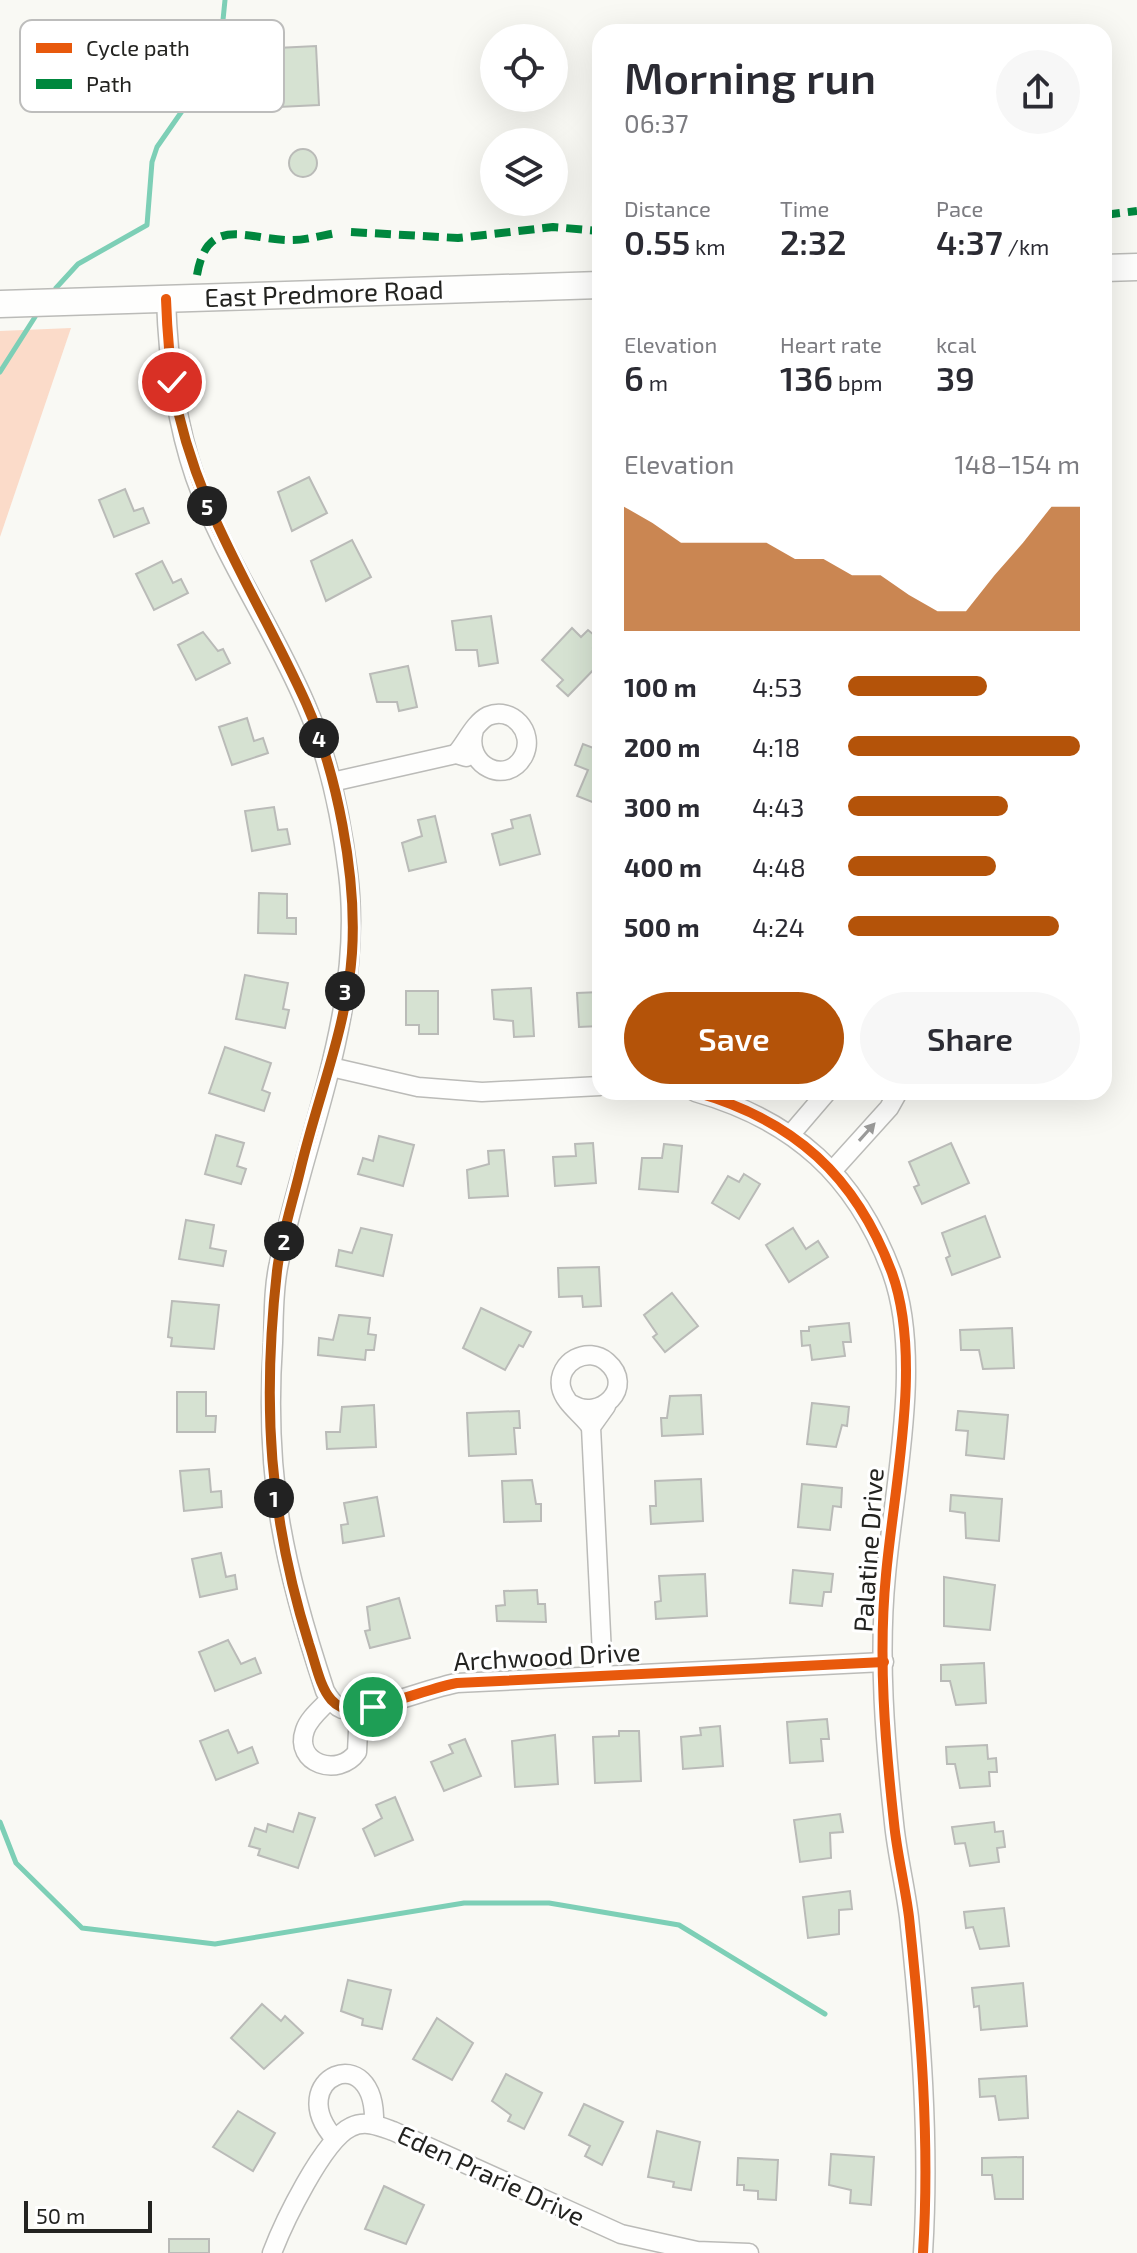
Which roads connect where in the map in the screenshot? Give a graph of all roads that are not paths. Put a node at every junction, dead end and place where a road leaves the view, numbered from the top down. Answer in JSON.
{"nodes":[{"id":1,"x":1137,"y":267,"type":"edge"},
{"id":2,"x":1112,"y":268,"type":"edge"},
{"id":3,"x":592,"y":285,"type":"edge"},
{"id":4,"x":166,"y":299,"type":"junction"},
{"id":5,"x":0,"y":304,"type":"edge"},
{"id":6,"x":474,"y":730,"type":"junction"},
{"id":7,"x":456,"y":754,"type":"junction"},
{"id":8,"x":481,"y":764,"type":"junction"},
{"id":9,"x":332,"y":782,"type":"junction"},
{"id":10,"x":331,"y":1067,"type":"junction"},
{"id":11,"x":592,"y":1086,"type":"edge"},
{"id":12,"x":719,"y":1100,"type":"edge"},
{"id":13,"x":820,"y":1100,"type":"edge"},
{"id":14,"x":894,"y":1100,"type":"edge"},
{"id":15,"x":791,"y":1134,"type":"junction"},
{"id":16,"x":833,"y":1170,"type":"junction"},
{"id":17,"x":571,"y":1404,"type":"junction"},
{"id":18,"x":606,"y":1406,"type":"junction"},
{"id":19,"x":591,"y":1427,"type":"junction"},
{"id":20,"x":884,"y":1662,"type":"junction"},
{"id":21,"x":603,"y":1675,"type":"junction"},
{"id":22,"x":330,"y":1699,"type":"junction"},
{"id":23,"x":359,"y":1711,"type":"junction"},
{"id":24,"x":374,"y":2124,"type":"junction"},
{"id":25,"x":335,"y":2139,"type":"junction"},
{"id":26,"x":272,"y":2253,"type":"edge"},
{"id":27,"x":749,"y":2253,"type":"edge"},
{"id":28,"x":923,"y":2253,"type":"edge"}],
"edges":[{"from":1,"to":2,"type":"street"},
{"from":3,"to":4,"type":"street","name":"East Predmore Road"},
{"from":4,"to":5,"type":"street","name":"East Predmore Road"},
{"from":4,"to":9,"type":"street"},
{"from":6,"to":7,"type":"street"},
{"from":6,"to":8,"type":"street"},
{"from":6,"to":8,"type":"street"},
{"from":7,"to":8,"type":"street"},
{"from":7,"to":9,"type":"street"},
{"from":9,"to":10,"type":"street"},
{"from":10,"to":11,"type":"street"},
{"from":10,"to":22,"type":"street"},
{"from":12,"to":15,"type":"street","name":"Palatine Drive"},
{"from":13,"to":15,"type":"street"},
{"from":16,"to":14,"type":"street","one_way":true},
{"from":15,"to":16,"type":"street","name":"Palatine Drive"},
{"from":16,"to":20,"type":"street","name":"Palatine Drive"},
{"from":17,"to":18,"type":"street"},
{"from":17,"to":18,"type":"street"},
{"from":17,"to":19,"type":"street"},
{"from":18,"to":19,"type":"street"},
{"from":19,"to":21,"type":"street"},
{"from":20,"to":21,"type":"street","name":"Archwood Drive"},
{"from":20,"to":28,"type":"street","name":"Palatine Drive"},
{"from":21,"to":23,"type":"street","name":"Archwood Drive"},
{"from":22,"to":23,"type":"street"},
{"from":22,"to":23,"type":"street"},
{"from":24,"to":25,"type":"street","name":"Eden Prarie Drive"},
{"from":24,"to":25,"type":"street","name":"Eden Prarie Drive"},
{"from":24,"to":27,"type":"street","name":"Eden Prarie Drive"},
{"from":25,"to":26,"type":"street"}]}
